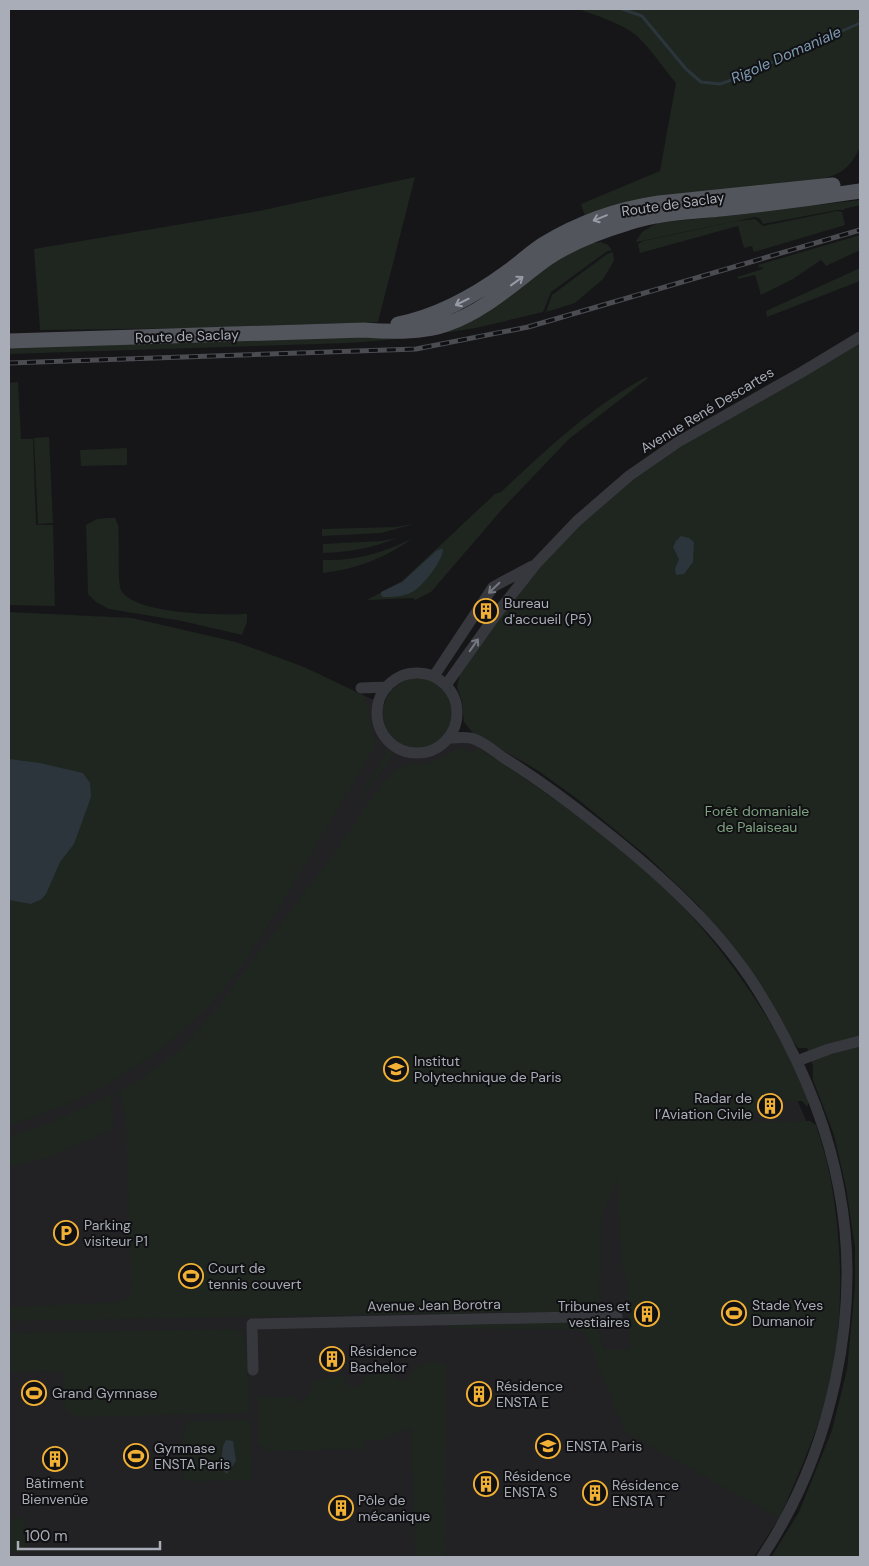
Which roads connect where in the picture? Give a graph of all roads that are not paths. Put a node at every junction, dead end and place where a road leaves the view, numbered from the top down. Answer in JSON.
{"nodes":[{"id":1,"x":860,"y":181,"type":"edge"},
{"id":2,"x":860,"y":191,"type":"edge"},
{"id":3,"x":364,"y":330,"type":"junction"},
{"id":4,"x":860,"y":337,"type":"edge"},
{"id":5,"x":9,"y":341,"type":"edge"},
{"id":6,"x":536,"y":564,"type":"junction"},
{"id":7,"x":434,"y":676,"type":"junction"},
{"id":8,"x":446,"y":685,"type":"junction"},
{"id":9,"x":387,"y":687,"type":"junction"},
{"id":10,"x":378,"y":708,"type":"junction"},
{"id":11,"x":458,"y":713,"type":"junction"},
{"id":12,"x":449,"y":738,"type":"junction"},
{"id":13,"x":474,"y":739,"type":"junction"},
{"id":14,"x":860,"y":1041,"type":"edge"},
{"id":15,"x":797,"y":1061,"type":"junction"},
{"id":16,"x":617,"y":1316,"type":"dead end"},
{"id":17,"x":253,"y":1370,"type":"dead end"},
{"id":18,"x":762,"y":1557,"type":"edge"}],
"edges":[{"from":1,"to":3,"type":"main road","name":"Route de Saclay","one_way":true},
{"from":3,"to":2,"type":"main road","name":"Route de Saclay","one_way":true},
{"from":3,"to":5,"type":"main road","name":"Route de Saclay"},
{"from":4,"to":6,"type":"street","name":"Avenue René Descartes"},
{"from":6,"to":7,"type":"street","name":"Avenue René Descartes","one_way":true},
{"from":8,"to":6,"type":"street","name":"Avenue René Descartes","one_way":true},
{"from":7,"to":8,"type":"street"},
{"from":7,"to":9,"type":"street"},
{"from":8,"to":11,"type":"street"},
{"from":9,"to":10,"type":"street"},
{"from":9,"to":10,"type":"street"},
{"from":10,"to":12,"type":"street"},
{"from":11,"to":12,"type":"street"},
{"from":11,"to":13,"type":"street"},
{"from":12,"to":13,"type":"street"},
{"from":13,"to":15,"type":"street"},
{"from":14,"to":15,"type":"street"},
{"from":15,"to":18,"type":"street"},
{"from":16,"to":17,"type":"street","name":"Avenue Jean Borotra"}]}
